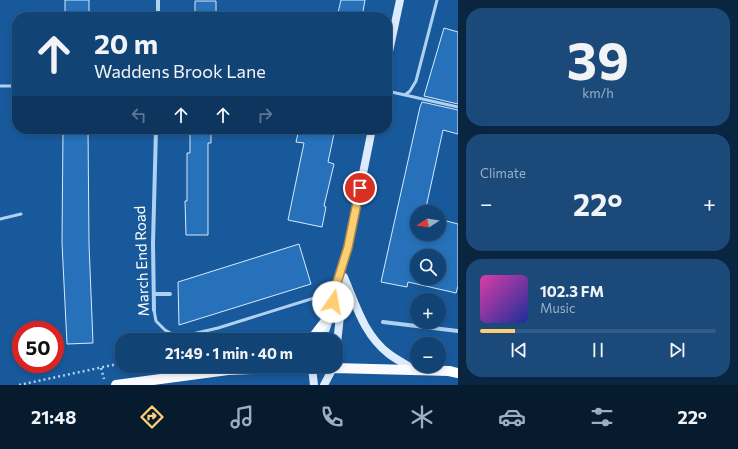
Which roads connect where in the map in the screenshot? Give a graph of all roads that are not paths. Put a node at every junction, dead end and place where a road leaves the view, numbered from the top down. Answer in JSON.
{"nodes":[{"id":1,"x":158,"y":0,"type":"edge"},
{"id":2,"x":400,"y":0,"type":"edge"},
{"id":3,"x":437,"y":0,"type":"edge"},
{"id":4,"x":158,"y":12,"type":"edge"},
{"id":5,"x":392,"y":38,"type":"edge"},
{"id":6,"x":0,"y":86,"type":"edge"},
{"id":7,"x":12,"y":86,"type":"edge"},
{"id":8,"x":392,"y":92,"type":"edge"},
{"id":9,"x":405,"y":94,"type":"junction"},
{"id":10,"x":458,"y":107,"type":"edge"},
{"id":11,"x":156,"y":134,"type":"edge"},
{"id":12,"x":371,"y":134,"type":"edge"},
{"id":13,"x":21,"y":214,"type":"dead end"},
{"id":14,"x":0,"y":219,"type":"edge"},
{"id":15,"x":348,"y":247,"type":"junction"},
{"id":16,"x":344,"y":277,"type":"junction"},
{"id":17,"x":335,"y":289,"type":"junction"},
{"id":18,"x":154,"y":294,"type":"junction"},
{"id":19,"x":170,"y":294,"type":"dead end"},
{"id":20,"x":154,"y":310,"type":"joint"},
{"id":21,"x":331,"y":314,"type":"junction"},
{"id":22,"x":383,"y":322,"type":"dead end"},
{"id":23,"x":458,"y":331,"type":"edge"},
{"id":24,"x":316,"y":333,"type":"edge"},
{"id":25,"x":324,"y":333,"type":"edge"},
{"id":26,"x":338,"y":333,"type":"edge"},
{"id":27,"x":410,"y":366,"type":"edge"},
{"id":28,"x":343,"y":367,"type":"edge"},
{"id":29,"x":410,"y":370,"type":"edge"},
{"id":30,"x":446,"y":372,"type":"edge"},
{"id":31,"x":213,"y":373,"type":"edge"},
{"id":32,"x":313,"y":373,"type":"edge"},
{"id":33,"x":331,"y":373,"type":"edge"},
{"id":34,"x":458,"y":373,"type":"edge"},
{"id":35,"x":169,"y":382,"type":"edge"},
{"id":36,"x":149,"y":383,"type":"edge"},
{"id":37,"x":116,"y":385,"type":"edge"},
{"id":38,"x":314,"y":385,"type":"edge"},
{"id":39,"x":324,"y":385,"type":"edge"}],
"edges":[{"from":1,"to":4,"type":"street"},
{"from":2,"to":5,"type":"main road"},
{"from":3,"to":9,"type":"lane"},
{"from":6,"to":7,"type":"lane"},
{"from":8,"to":9,"type":"lane"},
{"from":9,"to":10,"type":"lane"},
{"from":11,"to":18,"type":"street","name":"March End Road"},
{"from":12,"to":15,"type":"main road"},
{"from":13,"to":14,"type":"lane"},
{"from":15,"to":16,"type":"main road"},
{"from":15,"to":17,"type":"main road"},
{"from":16,"to":26,"type":"main road"},
{"from":16,"to":27,"type":"main road"},
{"from":17,"to":20,"type":"lane","name":"March End Road"},
{"from":17,"to":21,"type":"main road"},
{"from":18,"to":19,"type":"street"},
{"from":18,"to":20,"type":"street","name":"March End Road"},
{"from":21,"to":24,"type":"main road"},
{"from":21,"to":25,"type":"main road"},
{"from":22,"to":23,"type":"street"},
{"from":28,"to":29,"type":"main road"},
{"from":30,"to":34,"type":"main road"},
{"from":31,"to":35,"type":"main road"},
{"from":32,"to":38,"type":"main road"},
{"from":33,"to":39,"type":"main road"},
{"from":35,"to":36,"type":"main road"},
{"from":36,"to":37,"type":"main road"}]}
